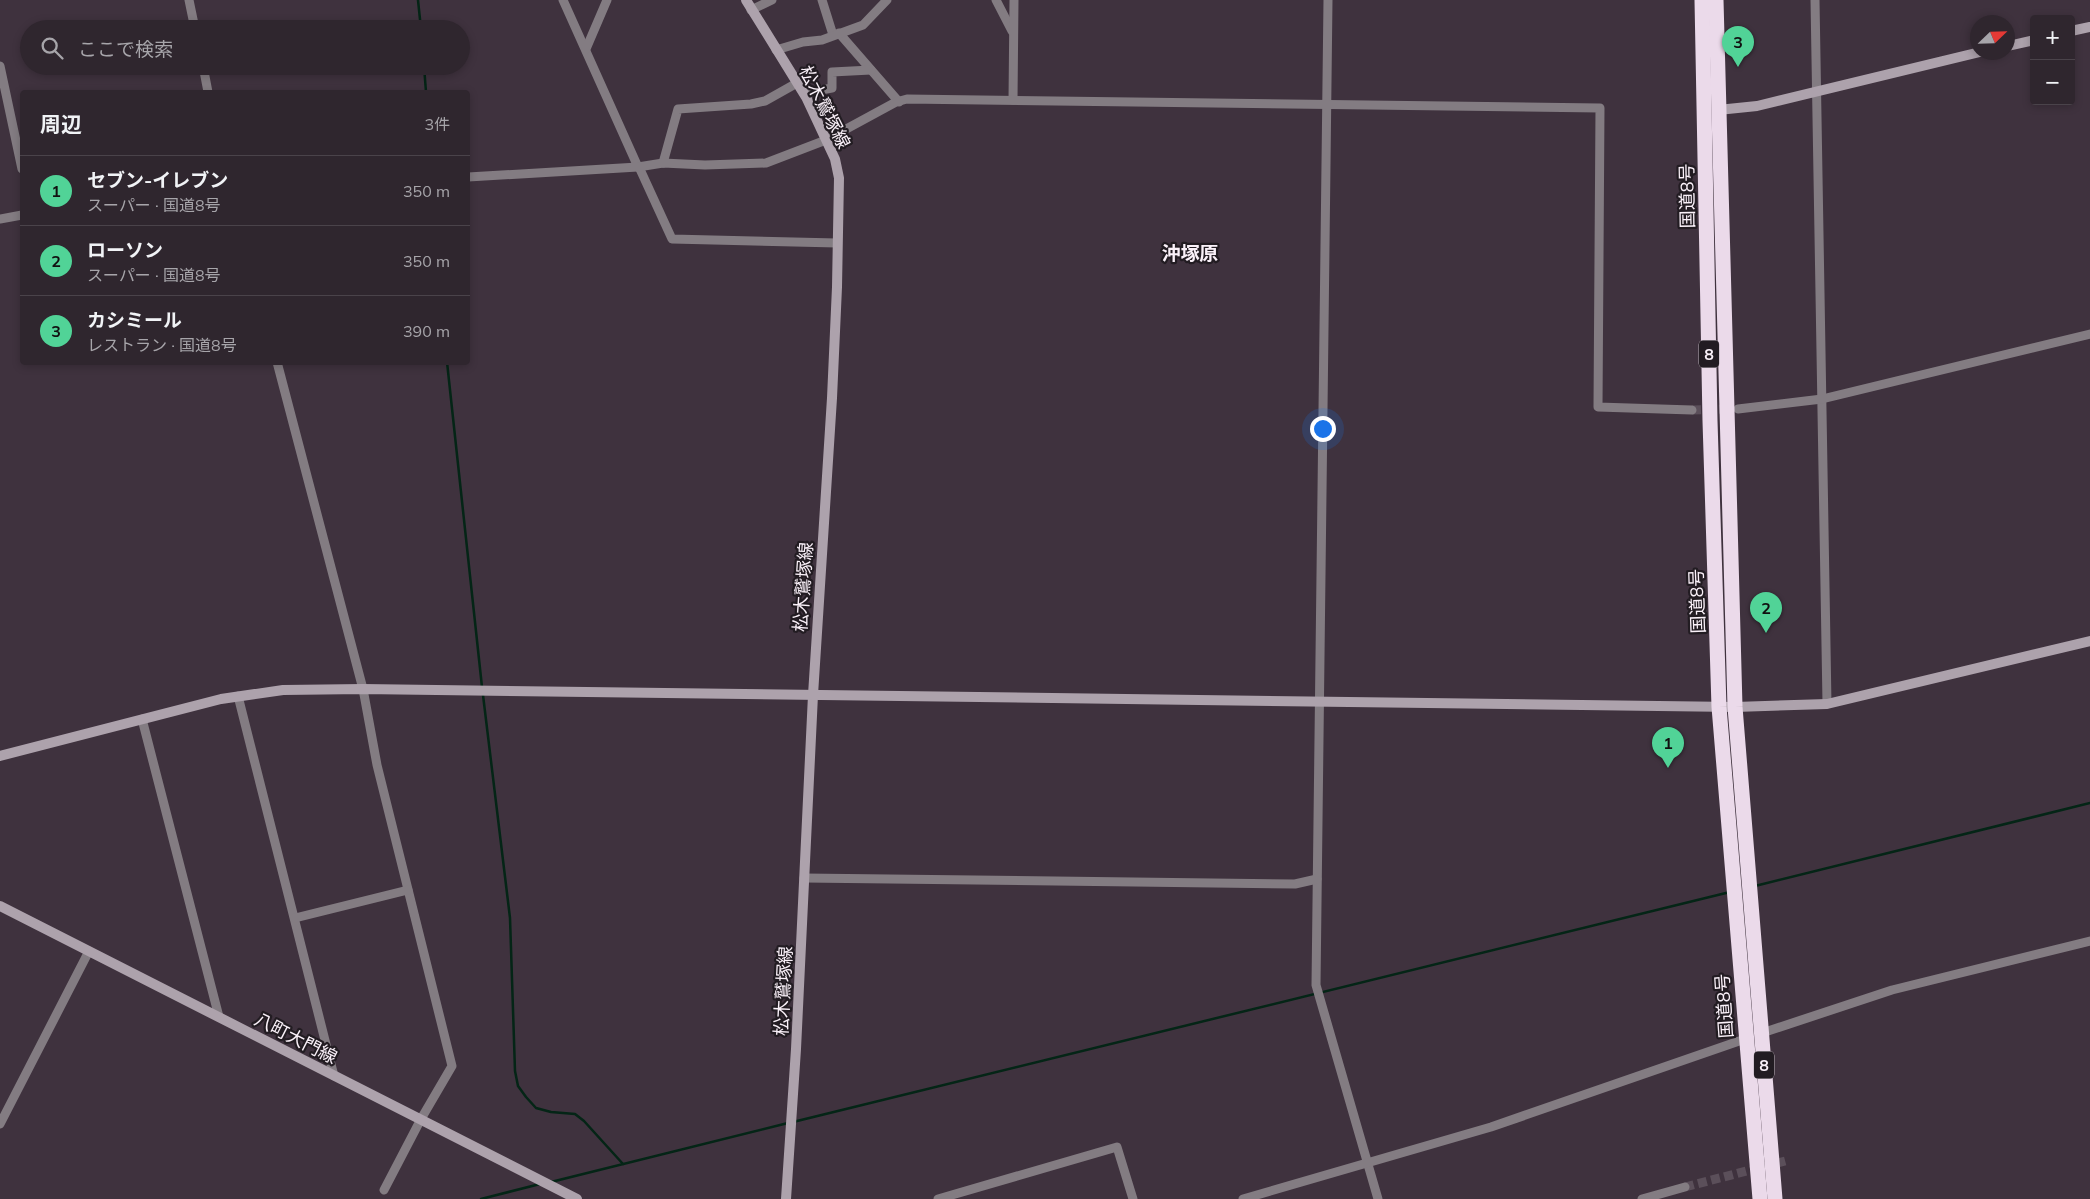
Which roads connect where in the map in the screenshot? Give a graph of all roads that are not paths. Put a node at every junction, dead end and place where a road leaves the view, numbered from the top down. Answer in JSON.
{"nodes":[{"id":1,"x":189,"y":0,"type":"edge"},
{"id":2,"x":563,"y":0,"type":"edge"},
{"id":3,"x":607,"y":0,"type":"edge"},
{"id":4,"x":746,"y":0,"type":"edge"},
{"id":5,"x":772,"y":0,"type":"edge"},
{"id":6,"x":822,"y":0,"type":"edge"},
{"id":7,"x":887,"y":0,"type":"edge"},
{"id":8,"x":996,"y":0,"type":"edge"},
{"id":9,"x":1014,"y":0,"type":"edge"},
{"id":10,"x":1328,"y":0,"type":"edge"},
{"id":11,"x":1702,"y":0,"type":"edge"},
{"id":12,"x":1716,"y":0,"type":"edge"},
{"id":13,"x":1815,"y":0,"type":"edge"},
{"id":14,"x":751,"y":10,"type":"junction"},
{"id":15,"x":193,"y":20,"type":"edge"},
{"id":16,"x":2090,"y":27,"type":"edge"},
{"id":17,"x":2075,"y":30,"type":"edge"},
{"id":18,"x":1012,"y":31,"type":"junction"},
{"id":19,"x":836,"y":34,"type":"junction"},
{"id":20,"x":2030,"y":41,"type":"edge"},
{"id":21,"x":2015,"y":44,"type":"edge"},
{"id":22,"x":586,"y":50,"type":"junction"},
{"id":23,"x":776,"y":50,"type":"junction"},
{"id":24,"x":1970,"y":54,"type":"edge"},
{"id":25,"x":0,"y":66,"type":"edge"},
{"id":26,"x":871,"y":70,"type":"junction"},
{"id":27,"x":204,"y":75,"type":"edge"},
{"id":28,"x":797,"y":83,"type":"junction"},
{"id":29,"x":208,"y":90,"type":"edge"},
{"id":30,"x":1817,"y":92,"type":"junction"},
{"id":31,"x":804,"y":93,"type":"junction"},
{"id":32,"x":1012,"y":100,"type":"junction"},
{"id":33,"x":899,"y":102,"type":"junction"},
{"id":34,"x":1327,"y":104,"type":"junction"},
{"id":35,"x":1718,"y":110,"type":"junction"},
{"id":36,"x":826,"y":140,"type":"junction"},
{"id":37,"x":20,"y":160,"type":"edge"},
{"id":38,"x":663,"y":164,"type":"junction"},
{"id":39,"x":639,"y":167,"type":"junction"},
{"id":40,"x":470,"y":177,"type":"edge"},
{"id":41,"x":20,"y":215,"type":"edge"},
{"id":42,"x":0,"y":219,"type":"edge"},
{"id":43,"x":838,"y":243,"type":"junction"},
{"id":44,"x":2090,"y":334,"type":"edge"},
{"id":45,"x":278,"y":365,"type":"edge"},
{"id":46,"x":1822,"y":399,"type":"junction"},
{"id":47,"x":1738,"y":409,"type":"tunnel mouth"},
{"id":48,"x":1692,"y":410,"type":"tunnel mouth"},
{"id":49,"x":2090,"y":641,"type":"edge"},
{"id":50,"x":363,"y":690,"type":"junction"},
{"id":51,"x":813,"y":695,"type":"junction"},
{"id":52,"x":238,"y":696,"type":"junction"},
{"id":53,"x":1319,"y":703,"type":"junction"},
{"id":54,"x":1826,"y":704,"type":"junction"},
{"id":55,"x":1719,"y":707,"type":"junction"},
{"id":56,"x":1735,"y":707,"type":"junction"},
{"id":57,"x":142,"y":719,"type":"junction"},
{"id":58,"x":0,"y":756,"type":"edge"},
{"id":59,"x":804,"y":878,"type":"junction"},
{"id":60,"x":1317,"y":880,"type":"junction"},
{"id":61,"x":408,"y":890,"type":"junction"},
{"id":62,"x":0,"y":906,"type":"edge"},
{"id":63,"x":295,"y":918,"type":"junction"},
{"id":64,"x":1745,"y":933,"type":"junction"},
{"id":65,"x":2090,"y":941,"type":"edge"},
{"id":66,"x":89,"y":952,"type":"junction"},
{"id":67,"x":219,"y":1017,"type":"junction"},
{"id":68,"x":1762,"y":1033,"type":"junction"},
{"id":69,"x":1745,"y":1039,"type":"junction"},
{"id":70,"x":334,"y":1076,"type":"junction"},
{"id":71,"x":1766,"y":1090,"type":"junction"},
{"id":72,"x":421,"y":1119,"type":"junction"},
{"id":73,"x":1754,"y":1123,"type":"junction"},
{"id":74,"x":0,"y":1124,"type":"edge"},
{"id":75,"x":1368,"y":1162,"type":"junction"},
{"id":76,"x":1685,"y":1187,"type":"tunnel mouth"},
{"id":77,"x":384,"y":1190,"type":"dead end"},
{"id":78,"x":576,"y":1198,"type":"edge"},
{"id":79,"x":786,"y":1199,"type":"edge"},
{"id":80,"x":938,"y":1199,"type":"edge"},
{"id":81,"x":1133,"y":1199,"type":"edge"},
{"id":82,"x":1243,"y":1199,"type":"edge"},
{"id":83,"x":1378,"y":1199,"type":"edge"},
{"id":84,"x":1642,"y":1199,"type":"edge"},
{"id":85,"x":1752,"y":1199,"type":"edge"},
{"id":86,"x":1760,"y":1199,"type":"edge"},
{"id":87,"x":1775,"y":1199,"type":"edge"},
{"id":88,"x":1785,"y":1199,"type":"edge"}],
"edges":[{"from":1,"to":15,"type":"street"},
{"from":2,"to":22,"type":"street"},
{"from":3,"to":22,"type":"street"},
{"from":4,"to":14,"type":"street","name":"松木鷲塚線"},
{"from":5,"to":14,"type":"street"},
{"from":6,"to":19,"type":"street"},
{"from":7,"to":19,"type":"street"},
{"from":8,"to":18,"type":"street"},
{"from":9,"to":18,"type":"street"},
{"from":10,"to":34,"type":"street"},
{"from":11,"to":55,"type":"highway","name":"国道8号","number":"8"},
{"from":12,"to":35,"type":"highway","name":"国道8号","number":"8"},
{"from":13,"to":30,"type":"street"},
{"from":14,"to":23,"type":"street","name":"松木鷲塚線"},
{"from":16,"to":17,"type":"street"},
{"from":18,"to":32,"type":"street"},
{"from":19,"to":23,"type":"street"},
{"from":19,"to":26,"type":"street"},
{"from":20,"to":21,"type":"street"},
{"from":22,"to":39,"type":"street"},
{"from":23,"to":28,"type":"street","name":"松木鷲塚線"},
{"from":24,"to":30,"type":"street"},
{"from":25,"to":37,"type":"street"},
{"from":26,"to":31,"type":"street"},
{"from":26,"to":33,"type":"street"},
{"from":27,"to":29,"type":"street"},
{"from":28,"to":31,"type":"street","name":"松木鷲塚線"},
{"from":28,"to":38,"type":"street"},
{"from":30,"to":35,"type":"street"},
{"from":30,"to":46,"type":"street"},
{"from":31,"to":36,"type":"street","name":"松木鷲塚線"},
{"from":32,"to":33,"type":"street"},
{"from":32,"to":34,"type":"street"},
{"from":33,"to":36,"type":"street"},
{"from":34,"to":48,"type":"street"},
{"from":34,"to":53,"type":"street"},
{"from":35,"to":56,"type":"highway","name":"国道8号","number":"8"},
{"from":36,"to":38,"type":"street"},
{"from":36,"to":43,"type":"street","name":"松木鷲塚線"},
{"from":38,"to":39,"type":"street"},
{"from":39,"to":40,"type":"street"},
{"from":39,"to":43,"type":"street"},
{"from":41,"to":42,"type":"street"},
{"from":43,"to":51,"type":"street","name":"松木鷲塚線"},
{"from":44,"to":46,"type":"street"},
{"from":45,"to":50,"type":"street"},
{"from":46,"to":47,"type":"street"},
{"from":46,"to":54,"type":"street"},
{"from":49,"to":54,"type":"street"},
{"from":50,"to":51,"type":"street"},
{"from":50,"to":52,"type":"street"},
{"from":50,"to":61,"type":"street"},
{"from":51,"to":53,"type":"street"},
{"from":51,"to":59,"type":"street","name":"松木鷲塚線"},
{"from":52,"to":57,"type":"street"},
{"from":52,"to":63,"type":"street"},
{"from":53,"to":55,"type":"street"},
{"from":53,"to":60,"type":"street"},
{"from":54,"to":56,"type":"street"},
{"from":55,"to":56,"type":"street"},
{"from":55,"to":64,"type":"highway","name":"国道8号","number":"8"},
{"from":56,"to":64,"type":"highway","name":"国道8号","number":"8"},
{"from":57,"to":58,"type":"street"},
{"from":57,"to":67,"type":"street"},
{"from":59,"to":60,"type":"street"},
{"from":59,"to":79,"type":"street","name":"松木鷲塚線"},
{"from":60,"to":75,"type":"street"},
{"from":61,"to":63,"type":"street"},
{"from":61,"to":72,"type":"street"},
{"from":62,"to":66,"type":"street","name":"八町大門線"},
{"from":63,"to":70,"type":"street"},
{"from":64,"to":68,"type":"highway","name":"国道8号","number":"8"},
{"from":64,"to":69,"type":"highway","name":"国道8号","number":"8"},
{"from":65,"to":68,"type":"street"},
{"from":66,"to":67,"type":"street","name":"八町大門線"},
{"from":66,"to":74,"type":"street"},
{"from":67,"to":70,"type":"street","name":"八町大門線"},
{"from":68,"to":71,"type":"highway","name":"国道8号","number":"8"},
{"from":69,"to":73,"type":"highway","name":"国道8号","number":"8"},
{"from":69,"to":75,"type":"street"},
{"from":70,"to":72,"type":"street","name":"八町大門線"},
{"from":71,"to":87,"type":"highway","name":"国道8号","number":"8"},
{"from":71,"to":88,"type":"highway","number":"8"},
{"from":72,"to":77,"type":"street"},
{"from":72,"to":78,"type":"street","name":"八町大門線"},
{"from":73,"to":85,"type":"highway","number":"8"},
{"from":73,"to":86,"type":"highway","name":"国道8号","number":"8"},
{"from":75,"to":82,"type":"street"},
{"from":75,"to":83,"type":"street"},
{"from":76,"to":84,"type":"street"},
{"from":80,"to":81,"type":"street"}]}
